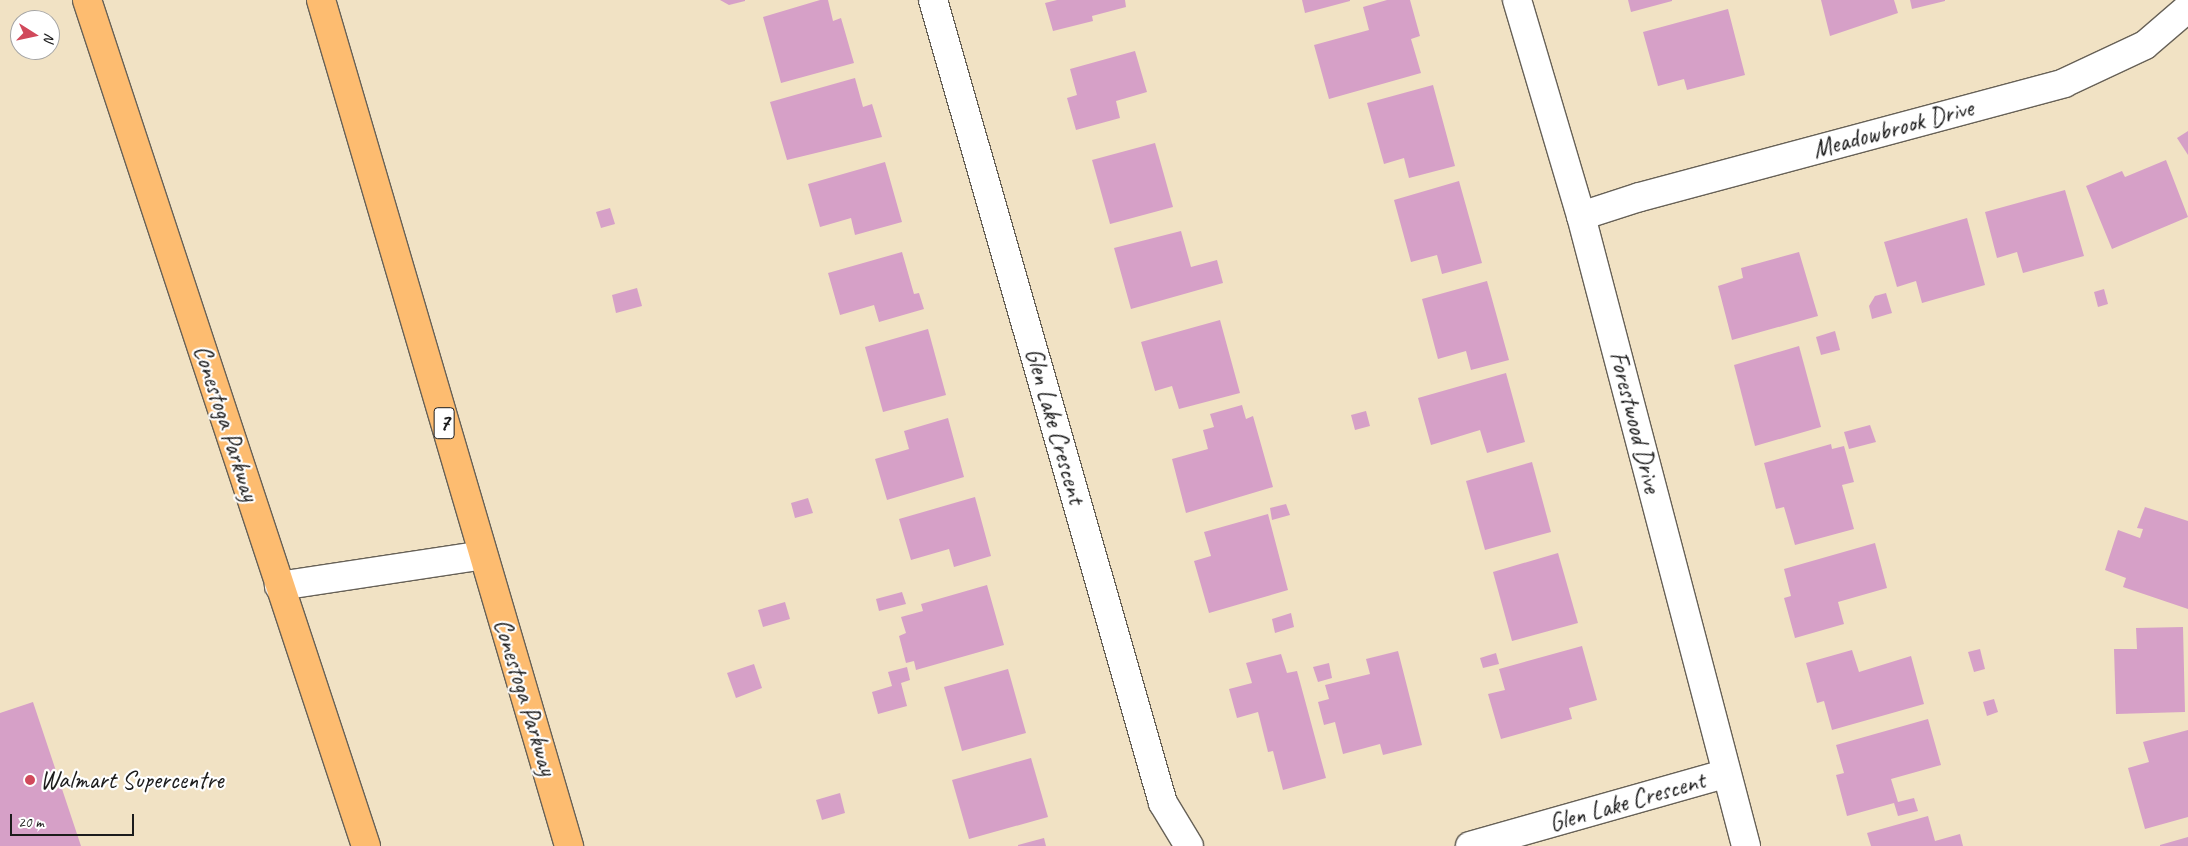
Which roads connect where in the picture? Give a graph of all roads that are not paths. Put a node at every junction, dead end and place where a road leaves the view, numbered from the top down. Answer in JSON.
{"nodes":[{"id":1,"x":87,"y":0,"type":"edge"},
{"id":2,"x":321,"y":0,"type":"edge"},
{"id":3,"x":932,"y":0,"type":"edge"},
{"id":4,"x":1517,"y":0,"type":"edge"},
{"id":5,"x":2188,"y":8,"type":"edge"},
{"id":6,"x":1581,"y":216,"type":"junction"},
{"id":7,"x":483,"y":555,"type":"junction"},
{"id":8,"x":279,"y":586,"type":"junction"},
{"id":9,"x":1726,"y":774,"type":"junction"},
{"id":10,"x":366,"y":846,"type":"edge"},
{"id":11,"x":569,"y":846,"type":"edge"},
{"id":12,"x":1189,"y":846,"type":"edge"},
{"id":13,"x":1470,"y":846,"type":"edge"},
{"id":14,"x":1746,"y":846,"type":"edge"}],
"edges":[{"from":1,"to":8,"type":"highway","name":"Conestoga Parkway"},
{"from":2,"to":7,"type":"highway","name":"Conestoga Parkway","number":"7"},
{"from":3,"to":12,"type":"street","name":"Glen Lake Crescent"},
{"from":4,"to":6,"type":"street","name":"Forestwood Drive"},
{"from":5,"to":6,"type":"street","name":"Meadowbrook Drive"},
{"from":6,"to":9,"type":"street","name":"Forestwood Drive"},
{"from":7,"to":8,"type":"street"},
{"from":7,"to":11,"type":"highway","name":"Conestoga Parkway","number":"7"},
{"from":8,"to":10,"type":"highway","name":"Conestoga Parkway"},
{"from":9,"to":13,"type":"street","name":"Glen Lake Crescent"},
{"from":9,"to":14,"type":"street","name":"Forestwood Drive"}]}
